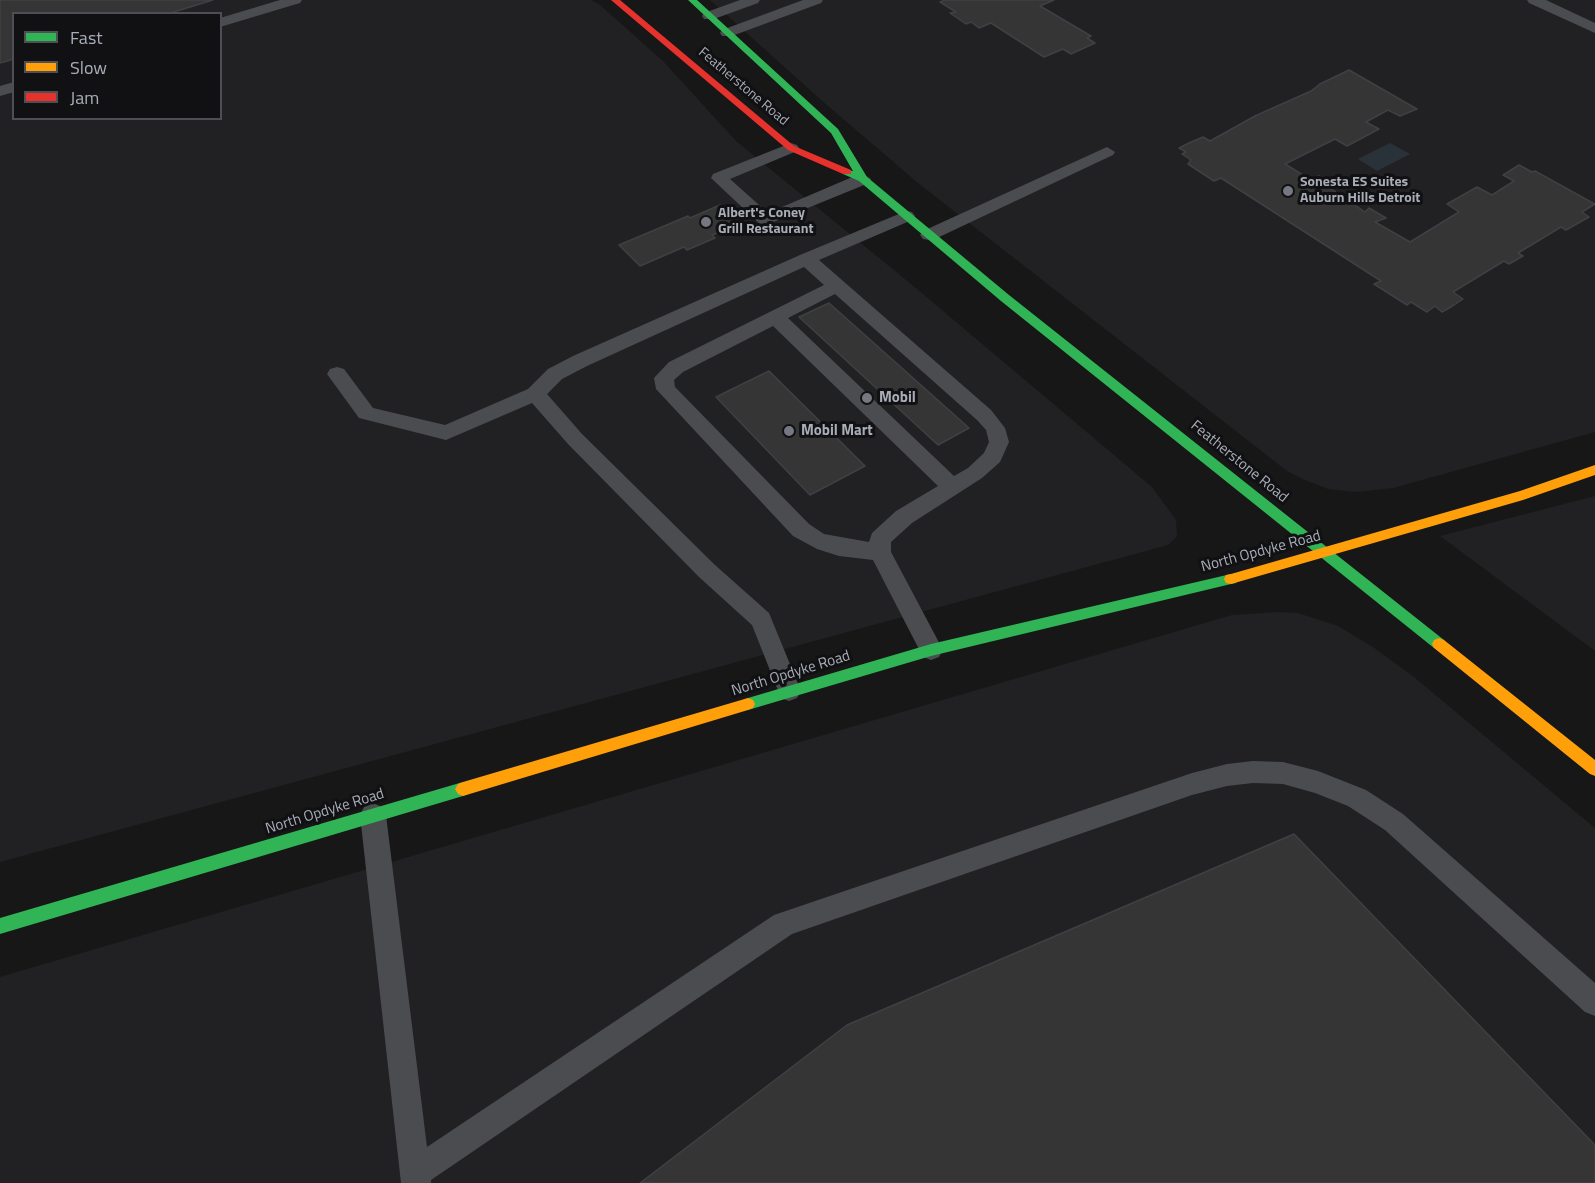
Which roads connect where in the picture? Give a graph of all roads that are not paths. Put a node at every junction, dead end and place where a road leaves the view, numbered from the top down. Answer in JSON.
{"nodes":[{"id":1,"x":295,"y":0,"type":"edge"},
{"id":2,"x":615,"y":0,"type":"edge"},
{"id":3,"x":692,"y":0,"type":"edge"},
{"id":4,"x":753,"y":0,"type":"edge"},
{"id":5,"x":816,"y":0,"type":"edge"},
{"id":6,"x":1534,"y":0,"type":"edge"},
{"id":7,"x":709,"y":16,"type":"junction"},
{"id":8,"x":222,"y":22,"type":"edge"},
{"id":9,"x":1595,"y":29,"type":"edge"},
{"id":10,"x":727,"y":33,"type":"junction"},
{"id":11,"x":791,"y":148,"type":"junction"},
{"id":12,"x":1107,"y":152,"type":"dead end"},
{"id":13,"x":863,"y":179,"type":"junction"},
{"id":14,"x":906,"y":216,"type":"junction"},
{"id":15,"x":929,"y":235,"type":"junction"},
{"id":16,"x":806,"y":259,"type":"junction"},
{"id":17,"x":837,"y":286,"type":"junction"},
{"id":18,"x":775,"y":317,"type":"junction"},
{"id":19,"x":337,"y":374,"type":"dead end"},
{"id":20,"x":535,"y":394,"type":"junction"},
{"id":21,"x":1595,"y":470,"type":"edge"},
{"id":22,"x":952,"y":487,"type":"junction"},
{"id":23,"x":880,"y":552,"type":"junction"},
{"id":24,"x":1324,"y":552,"type":"junction"},
{"id":25,"x":931,"y":650,"type":"junction"},
{"id":26,"x":789,"y":692,"type":"junction"},
{"id":27,"x":1595,"y":769,"type":"edge"},
{"id":28,"x":373,"y":815,"type":"junction"},
{"id":29,"x":0,"y":926,"type":"edge"},
{"id":30,"x":1595,"y":1002,"type":"edge"},
{"id":31,"x":416,"y":1178,"type":"edge"}],
"edges":[{"from":1,"to":8,"type":"lane"},
{"from":2,"to":11,"type":"main road","name":"Featherstone Road"},
{"from":3,"to":7,"type":"main road","name":"Featherstone Road"},
{"from":4,"to":7,"type":"lane"},
{"from":5,"to":10,"type":"lane"},
{"from":6,"to":9,"type":"lane"},
{"from":7,"to":10,"type":"main road","name":"Featherstone Road"},
{"from":10,"to":13,"type":"main road","name":"Featherstone Road"},
{"from":11,"to":13,"type":"main road","name":"Featherstone Road"},
{"from":11,"to":13,"type":"lane"},
{"from":12,"to":15,"type":"lane"},
{"from":13,"to":14,"type":"main road","name":"Featherstone Road"},
{"from":14,"to":15,"type":"main road","name":"Featherstone Road"},
{"from":14,"to":16,"type":"lane"},
{"from":15,"to":24,"type":"main road","name":"Featherstone Road"},
{"from":16,"to":17,"type":"lane"},
{"from":16,"to":20,"type":"lane"},
{"from":17,"to":18,"type":"lane"},
{"from":17,"to":22,"type":"lane"},
{"from":18,"to":22,"type":"lane"},
{"from":18,"to":23,"type":"lane"},
{"from":19,"to":20,"type":"lane"},
{"from":20,"to":26,"type":"lane"},
{"from":21,"to":24,"type":"main road","name":"North Opdyke Road"},
{"from":22,"to":23,"type":"lane"},
{"from":23,"to":25,"type":"lane"},
{"from":24,"to":25,"type":"main road","name":"North Opdyke Road"},
{"from":24,"to":27,"type":"main road","name":"Featherstone Road"},
{"from":25,"to":26,"type":"main road","name":"North Opdyke Road"},
{"from":26,"to":28,"type":"main road","name":"North Opdyke Road"},
{"from":28,"to":29,"type":"main road","name":"North Opdyke Road"},
{"from":28,"to":31,"type":"lane"},
{"from":30,"to":31,"type":"lane"}]}
